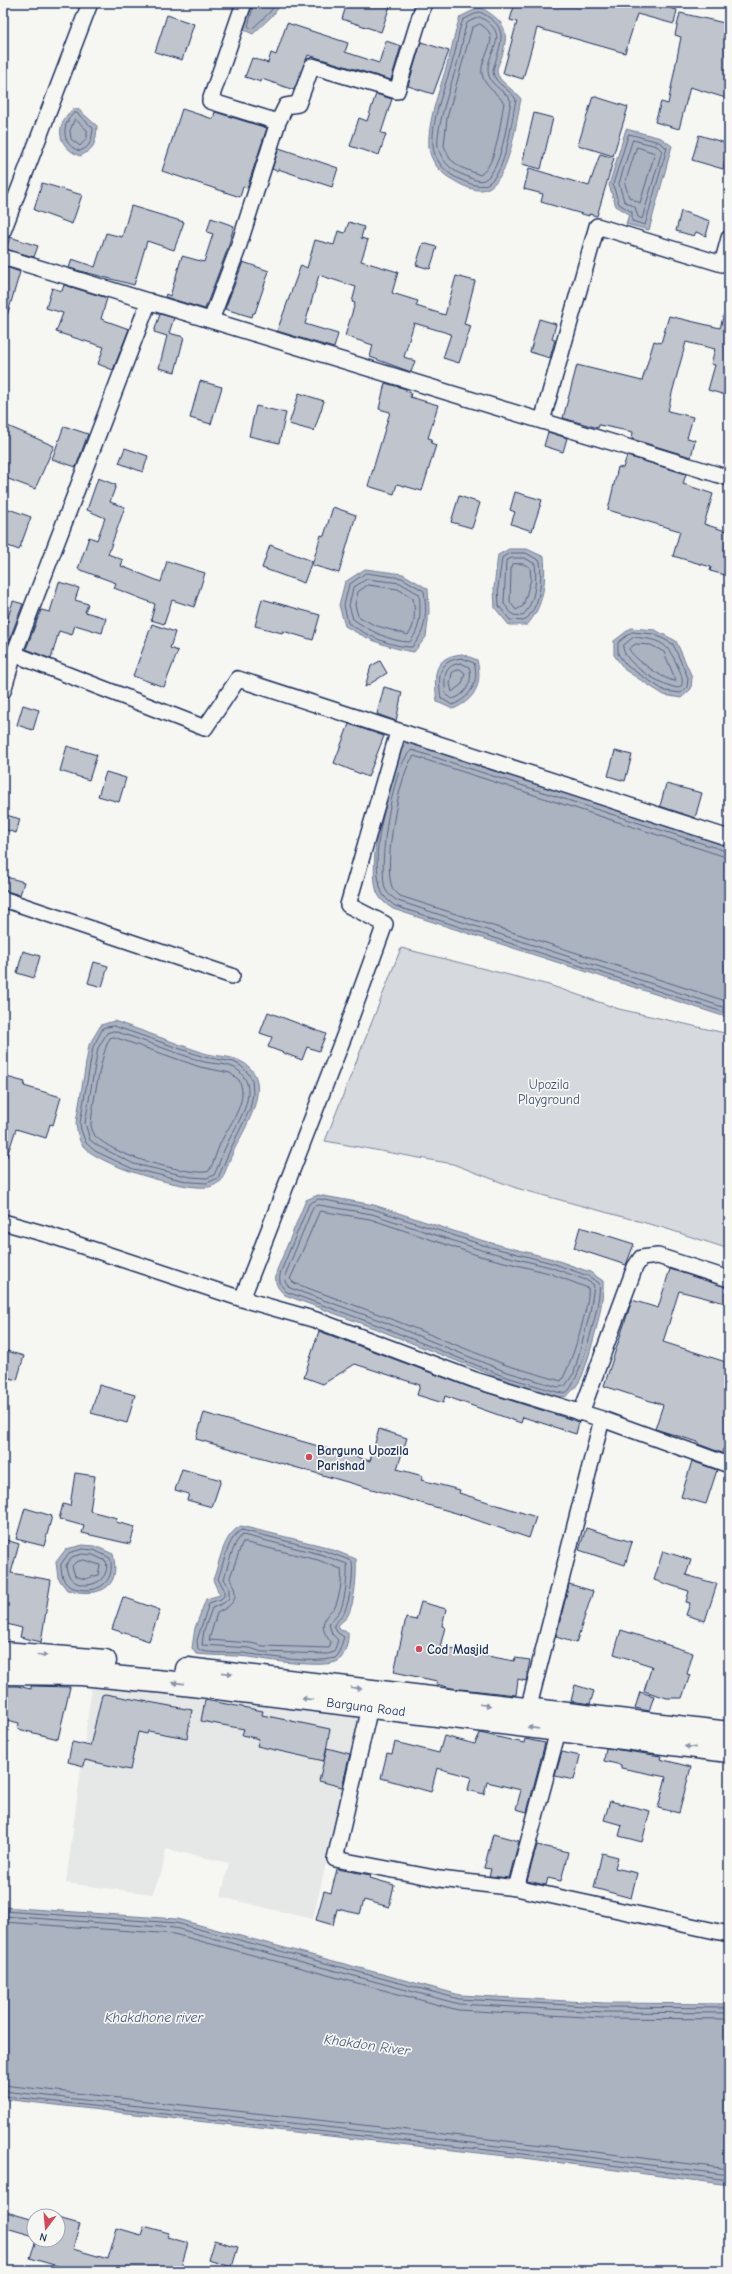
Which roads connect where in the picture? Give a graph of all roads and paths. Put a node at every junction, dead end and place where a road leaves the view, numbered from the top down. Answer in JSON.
{"nodes":[{"id":1,"x":90,"y":3,"type":"edge"},
{"id":2,"x":244,"y":3,"type":"edge"},
{"id":3,"x":424,"y":3,"type":"edge"},
{"id":4,"x":278,"y":122,"type":"junction"},
{"id":5,"x":3,"y":231,"type":"edge"},
{"id":6,"x":729,"y":238,"type":"edge"},
{"id":7,"x":3,"y":258,"type":"edge"},
{"id":8,"x":150,"y":301,"type":"junction"},
{"id":9,"x":211,"y":320,"type":"junction"},
{"id":10,"x":542,"y":421,"type":"junction"},
{"id":11,"x":729,"y":478,"type":"edge"},
{"id":12,"x":14,"y":654,"type":"junction"},
{"id":13,"x":3,"y":691,"type":"edge"},
{"id":14,"x":398,"y":732,"type":"junction"},
{"id":15,"x":729,"y":838,"type":"edge"},
{"id":16,"x":3,"y":899,"type":"edge"},
{"id":17,"x":232,"y":976,"type":"dead end"},
{"id":18,"x":3,"y":1222,"type":"edge"},
{"id":19,"x":729,"y":1279,"type":"edge"},
{"id":20,"x":242,"y":1299,"type":"junction"},
{"id":21,"x":580,"y":1413,"type":"junction"},
{"id":22,"x":602,"y":1419,"type":"junction"},
{"id":23,"x":729,"y":1465,"type":"edge"},
{"id":24,"x":3,"y":1653,"type":"edge"},
{"id":25,"x":3,"y":1673,"type":"edge"},
{"id":26,"x":370,"y":1707,"type":"junction"},
{"id":27,"x":528,"y":1710,"type":"junction"},
{"id":28,"x":558,"y":1731,"type":"junction"},
{"id":29,"x":729,"y":1733,"type":"edge"},
{"id":30,"x":729,"y":1751,"type":"edge"},
{"id":31,"x":516,"y":1888,"type":"junction"},
{"id":32,"x":729,"y":1934,"type":"edge"}],
"edges":[{"from":1,"to":5,"type":"street"},
{"from":2,"to":4,"type":"street"},
{"from":3,"to":4,"type":"street"},
{"from":4,"to":9,"type":"street"},
{"from":6,"to":10,"type":"street"},
{"from":7,"to":8,"type":"street"},
{"from":8,"to":9,"type":"street"},
{"from":8,"to":12,"type":"street"},
{"from":9,"to":10,"type":"street"},
{"from":10,"to":11,"type":"street"},
{"from":12,"to":13,"type":"street"},
{"from":12,"to":14,"type":"street"},
{"from":14,"to":15,"type":"street"},
{"from":14,"to":20,"type":"street"},
{"from":16,"to":17,"type":"street"},
{"from":18,"to":20,"type":"street"},
{"from":19,"to":21,"type":"street"},
{"from":20,"to":21,"type":"street"},
{"from":21,"to":22,"type":"street"},
{"from":22,"to":23,"type":"street"},
{"from":22,"to":27,"type":"street"},
{"from":24,"to":27,"type":"main road","name":"Barguna Road","one_way":true},
{"from":26,"to":25,"type":"main road","name":"Barguna Road","one_way":true},
{"from":28,"to":26,"type":"main road","name":"Barguna Road","one_way":true},
{"from":26,"to":31,"type":"street"},
{"from":27,"to":29,"type":"main road","name":"Barguna Road"},
{"from":30,"to":28,"type":"main road","name":"Barguna Road","one_way":true},
{"from":28,"to":31,"type":"street"},
{"from":31,"to":32,"type":"street"}]}
